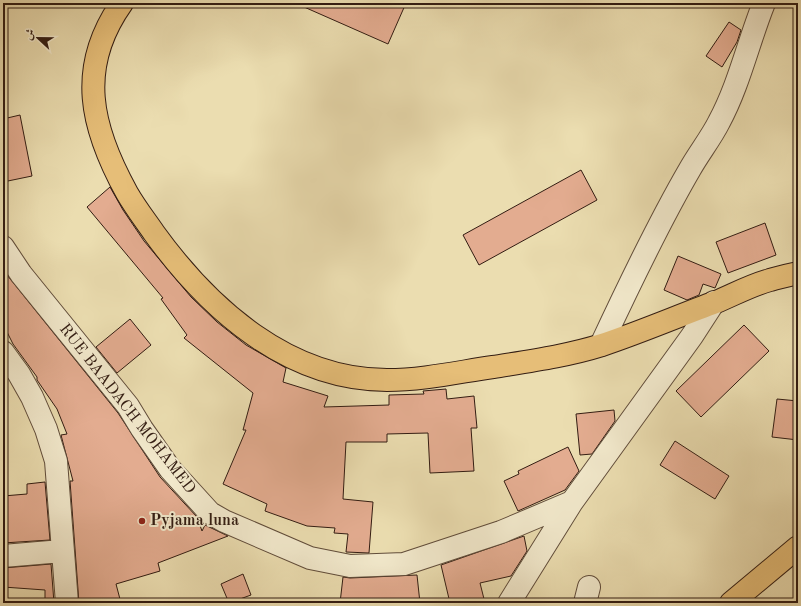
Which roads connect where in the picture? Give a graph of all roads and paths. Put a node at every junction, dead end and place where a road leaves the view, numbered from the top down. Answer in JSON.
{"nodes":[{"id":1,"x":122,"y":3,"type":"edge"},
{"id":2,"x":764,"y":3,"type":"edge"},
{"id":3,"x":3,"y":247,"type":"edge"},
{"id":4,"x":798,"y":274,"type":"edge"},
{"id":5,"x":714,"y":302,"type":"junction"},
{"id":6,"x":601,"y":345,"type":"junction"},
{"id":7,"x":3,"y":352,"type":"edge"},
{"id":8,"x":572,"y":502,"type":"junction"},
{"id":9,"x":798,"y":547,"type":"edge"},
{"id":10,"x":62,"y":551,"type":"junction"},
{"id":11,"x":3,"y":556,"type":"edge"},
{"id":12,"x":67,"y":603,"type":"edge"},
{"id":13,"x":509,"y":603,"type":"edge"},
{"id":14,"x":731,"y":603,"type":"edge"}],
"edges":[{"from":1,"to":6,"type":"main road"},
{"from":2,"to":6,"type":"street"},
{"from":3,"to":8,"type":"street","name":"RUE BAADACH MOHAMED"},
{"from":4,"to":5,"type":"main road"},
{"from":5,"to":6,"type":"main road"},
{"from":5,"to":8,"type":"street"},
{"from":7,"to":10,"type":"street"},
{"from":8,"to":13,"type":"street"},
{"from":9,"to":14,"type":"main road"},
{"from":10,"to":11,"type":"street"},
{"from":10,"to":12,"type":"street"}]}
